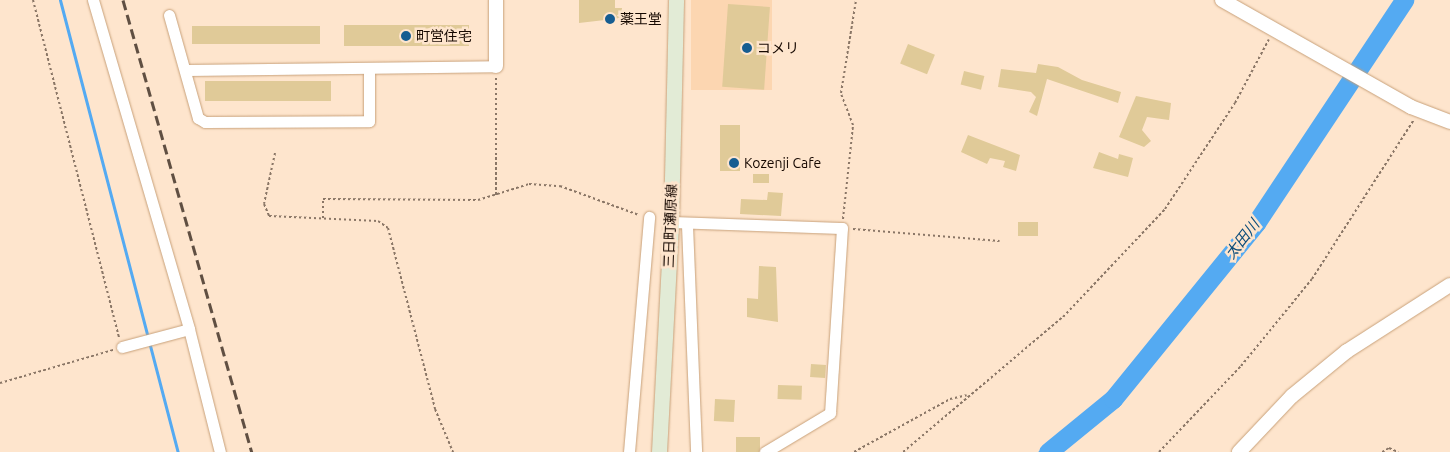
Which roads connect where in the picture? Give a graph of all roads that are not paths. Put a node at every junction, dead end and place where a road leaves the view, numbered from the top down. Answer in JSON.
{"nodes":[{"id":1,"x":93,"y":0,"type":"edge"},
{"id":2,"x":496,"y":0,"type":"edge"},
{"id":3,"x":676,"y":0,"type":"edge"},
{"id":4,"x":1222,"y":0,"type":"edge"},
{"id":5,"x":169,"y":15,"type":"dead end"},
{"id":6,"x":496,"y":66,"type":"joint"},
{"id":7,"x":369,"y":68,"type":"junction"},
{"id":8,"x":187,"y":70,"type":"junction"},
{"id":9,"x":1450,"y":122,"type":"edge"},
{"id":10,"x":649,"y":217,"type":"road end"},
{"id":11,"x":672,"y":222,"type":"junction"},
{"id":12,"x":687,"y":225,"type":"junction"},
{"id":13,"x":1450,"y":285,"type":"edge"},
{"id":14,"x":186,"y":330,"type":"junction"},
{"id":15,"x":122,"y":347,"type":"road end"},
{"id":16,"x":220,"y":452,"type":"edge"},
{"id":17,"x":629,"y":452,"type":"edge"},
{"id":18,"x":659,"y":452,"type":"edge"},
{"id":19,"x":696,"y":452,"type":"edge"},
{"id":20,"x":765,"y":452,"type":"edge"},
{"id":21,"x":1239,"y":452,"type":"edge"}],
"edges":[{"from":1,"to":14,"type":"street"},
{"from":2,"to":6,"type":"street"},
{"from":3,"to":11,"type":"main road","name":"三日町瀬原線"},
{"from":4,"to":9,"type":"street"},
{"from":5,"to":8,"type":"street"},
{"from":6,"to":7,"type":"street"},
{"from":7,"to":8,"type":"street"},
{"from":7,"to":8,"type":"street"},
{"from":10,"to":17,"type":"street"},
{"from":11,"to":12,"type":"street"},
{"from":11,"to":18,"type":"main road","name":"三日町瀬原線"},
{"from":12,"to":19,"type":"street"},
{"from":12,"to":20,"type":"street"},
{"from":13,"to":21,"type":"street"},
{"from":14,"to":15,"type":"street"},
{"from":14,"to":16,"type":"street"}]}
